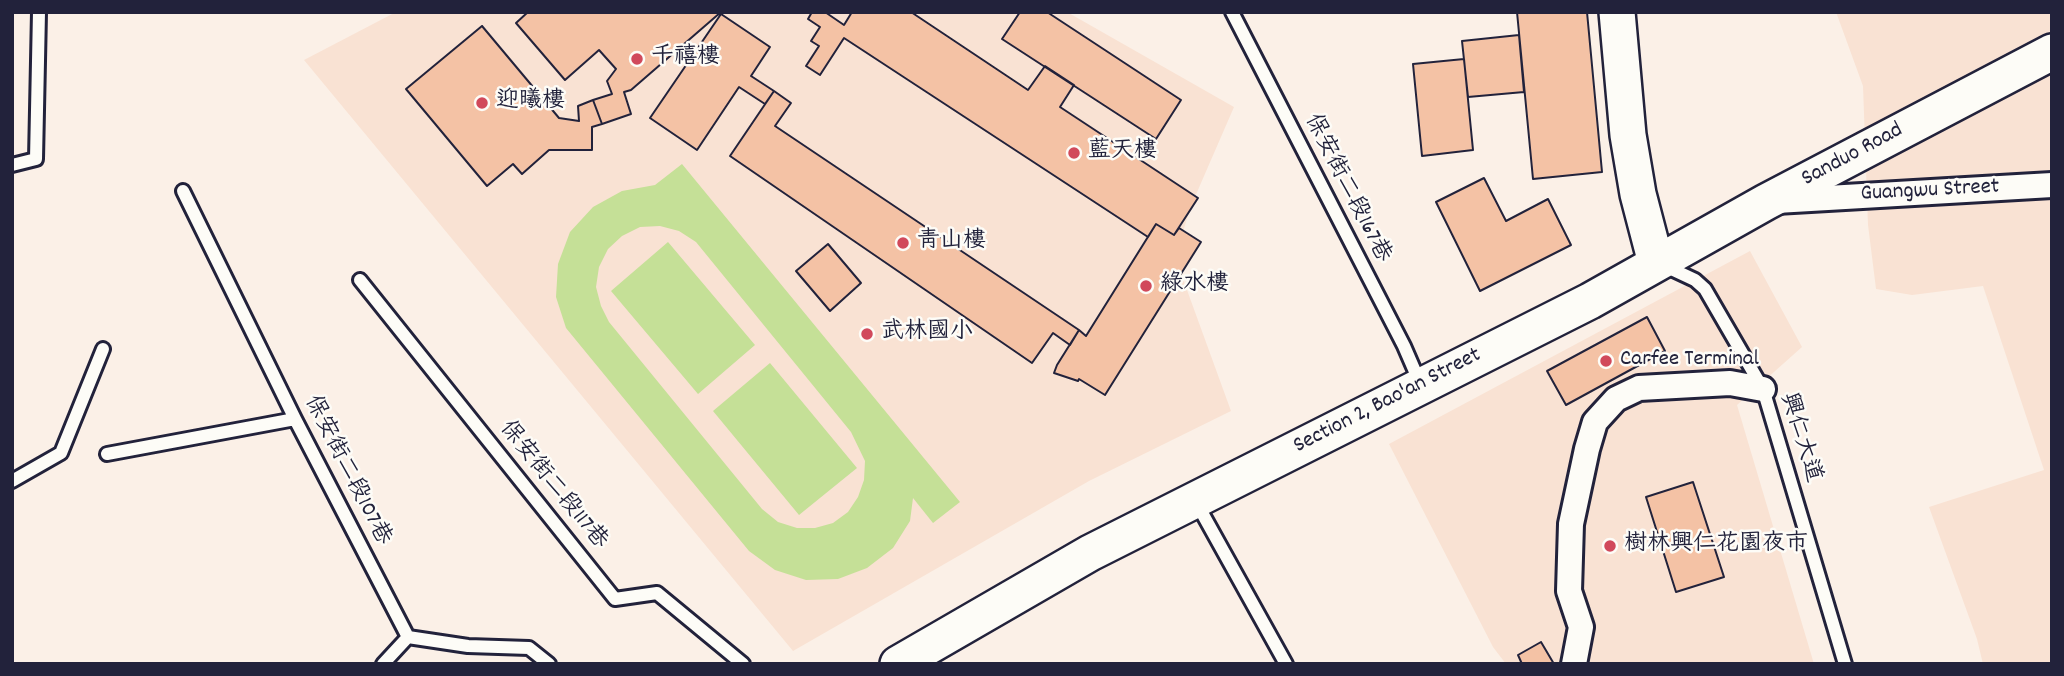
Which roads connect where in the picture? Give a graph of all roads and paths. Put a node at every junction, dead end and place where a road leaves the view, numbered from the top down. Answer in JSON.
{"nodes":[{"id":1,"x":38,"y":12,"type":"edge"},
{"id":2,"x":1232,"y":12,"type":"edge"},
{"id":3,"x":1617,"y":12,"type":"edge"},
{"id":4,"x":2052,"y":52,"type":"edge"},
{"id":5,"x":12,"y":164,"type":"edge"},
{"id":6,"x":2052,"y":185,"type":"edge"},
{"id":7,"x":183,"y":191,"type":"dead end"},
{"id":8,"x":1766,"y":202,"type":"junction"},
{"id":9,"x":1656,"y":262,"type":"junction"},
{"id":10,"x":360,"y":281,"type":"dead end"},
{"id":11,"x":103,"y":349,"type":"dead end"},
{"id":12,"x":1422,"y":386,"type":"junction"},
{"id":13,"x":1763,"y":389,"type":"junction"},
{"id":14,"x":295,"y":419,"type":"junction"},
{"id":15,"x":107,"y":454,"type":"dead end"},
{"id":16,"x":12,"y":481,"type":"edge"},
{"id":17,"x":1195,"y":499,"type":"junction"},
{"id":18,"x":408,"y":637,"type":"junction"},
{"id":19,"x":383,"y":664,"type":"edge"},
{"id":20,"x":549,"y":664,"type":"edge"},
{"id":21,"x":743,"y":664,"type":"edge"},
{"id":22,"x":898,"y":664,"type":"edge"},
{"id":23,"x":1286,"y":664,"type":"edge"},
{"id":24,"x":1574,"y":664,"type":"edge"},
{"id":25,"x":1845,"y":664,"type":"edge"}],
"edges":[{"from":1,"to":5,"type":"lane"},
{"from":2,"to":12,"type":"lane","name":"保安街二段167巷"},
{"from":3,"to":9,"type":"street"},
{"from":4,"to":8,"type":"street","name":"Sanduo Road"},
{"from":6,"to":8,"type":"street","name":"Guangwu Street"},
{"from":7,"to":14,"type":"lane","name":"保安街二段107巷"},
{"from":8,"to":9,"type":"street","name":"Sanduo Road"},
{"from":9,"to":12,"type":"street","name":"Section 2, Bao'an Street"},
{"from":9,"to":13,"type":"lane","name":"興仁大道"},
{"from":10,"to":21,"type":"lane","name":"保安街二段117巷"},
{"from":11,"to":16,"type":"lane"},
{"from":12,"to":17,"type":"street","name":"Section 2, Bao'an Street"},
{"from":13,"to":24,"type":"street"},
{"from":13,"to":25,"type":"lane","name":"興仁大道"},
{"from":14,"to":15,"type":"lane"},
{"from":14,"to":18,"type":"lane","name":"保安街二段107巷"},
{"from":17,"to":22,"type":"street","name":"Section 2, Bao'an Street"},
{"from":17,"to":23,"type":"lane"},
{"from":18,"to":19,"type":"lane"},
{"from":18,"to":20,"type":"lane"}]}
